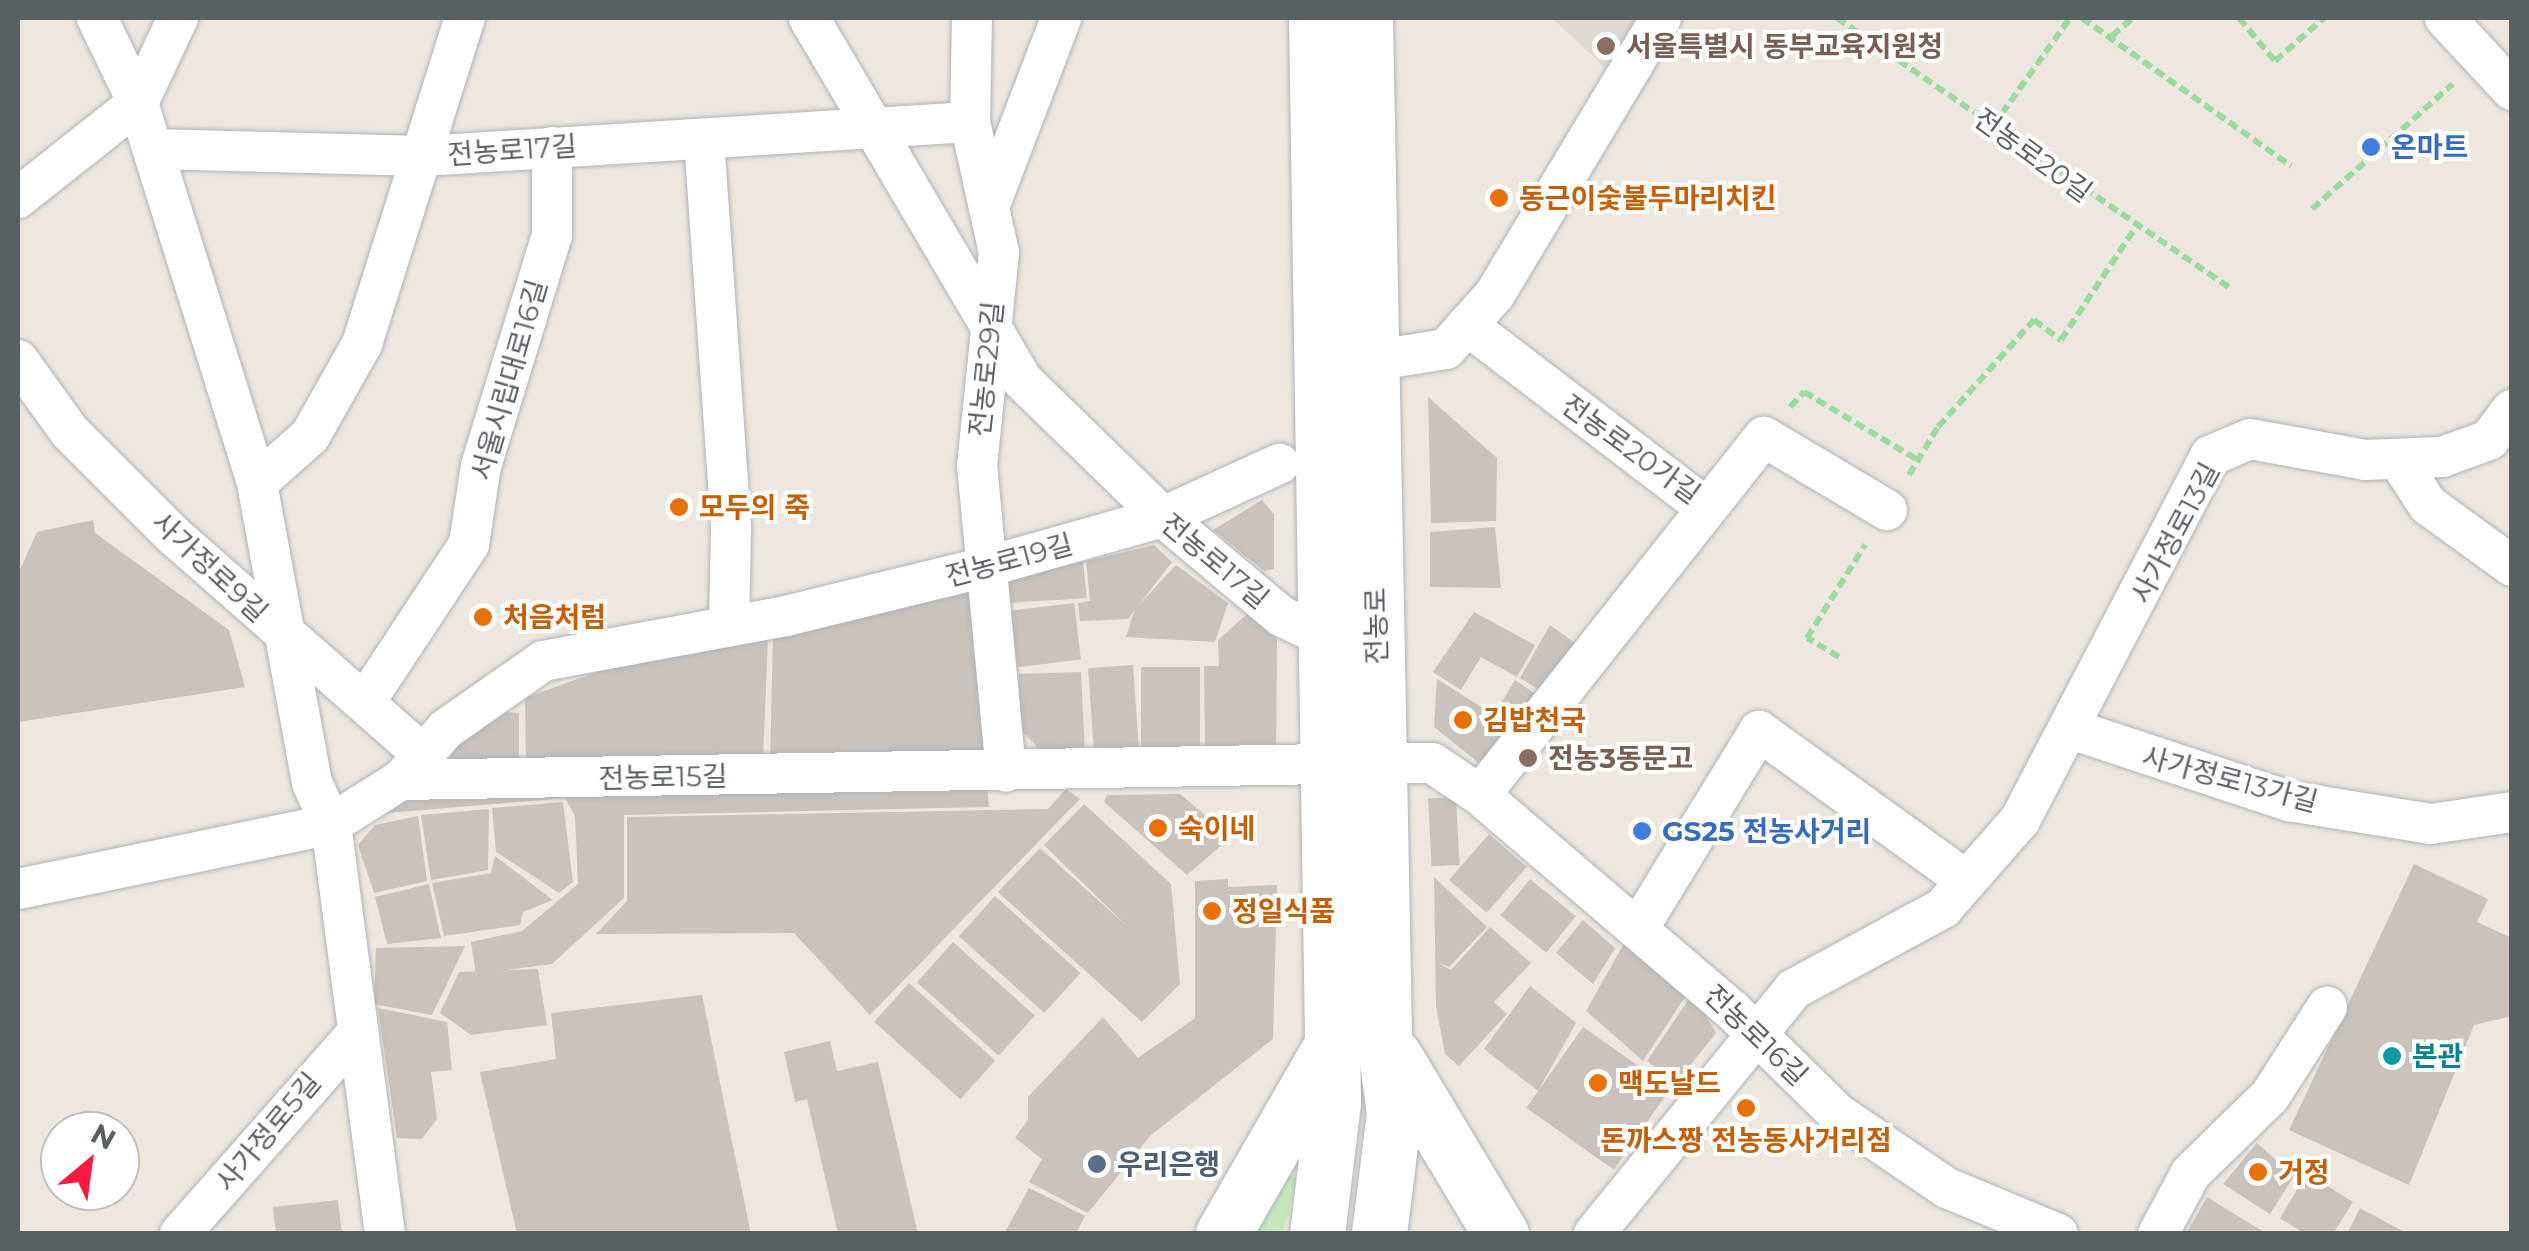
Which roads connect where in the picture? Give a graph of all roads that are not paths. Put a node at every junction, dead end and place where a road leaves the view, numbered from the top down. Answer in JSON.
{"nodes":[{"id":1,"x":97,"y":18,"type":"edge"},
{"id":2,"x":178,"y":18,"type":"edge"},
{"id":3,"x":464,"y":18,"type":"edge"},
{"id":4,"x":810,"y":18,"type":"edge"},
{"id":5,"x":972,"y":18,"type":"edge"},
{"id":6,"x":1061,"y":18,"type":"edge"},
{"id":7,"x":1316,"y":18,"type":"edge"},
{"id":8,"x":1366,"y":18,"type":"edge"},
{"id":9,"x":1661,"y":18,"type":"edge"},
{"id":10,"x":2445,"y":18,"type":"edge"},
{"id":11,"x":2512,"y":90,"type":"edge"},
{"id":12,"x":138,"y":102,"type":"junction"},
{"id":13,"x":970,"y":122,"type":"junction"},
{"id":14,"x":870,"y":131,"type":"junction"},
{"id":15,"x":704,"y":139,"type":"junction"},
{"id":16,"x":552,"y":147,"type":"junction"},
{"id":17,"x":154,"y":149,"type":"junction"},
{"id":18,"x":424,"y":156,"type":"junction"},
{"id":19,"x":18,"y":198,"type":"edge"},
{"id":20,"x":989,"y":207,"type":"junction"},
{"id":21,"x":992,"y":322,"type":"junction"},
{"id":22,"x":1467,"y":325,"type":"junction"},
{"id":23,"x":18,"y":360,"type":"edge"},
{"id":24,"x":1371,"y":361,"type":"junction"},
{"id":25,"x":2512,"y":410,"type":"edge"},
{"id":26,"x":2398,"y":459,"type":"junction"},
{"id":27,"x":1279,"y":464,"type":"dead end"},
{"id":28,"x":256,"y":483,"type":"junction"},
{"id":29,"x":1704,"y":507,"type":"junction"},
{"id":30,"x":1887,"y":510,"type":"road end"},
{"id":31,"x":1162,"y":517,"type":"junction"},
{"id":32,"x":989,"y":566,"type":"junction"},
{"id":33,"x":2512,"y":566,"type":"edge"},
{"id":34,"x":728,"y":623,"type":"junction"},
{"id":35,"x":284,"y":635,"type":"junction"},
{"id":36,"x":1327,"y":638,"type":"junction"},
{"id":37,"x":365,"y":702,"type":"junction"},
{"id":38,"x":2071,"y":730,"type":"junction"},
{"id":39,"x":1354,"y":763,"type":"junction"},
{"id":40,"x":412,"y":768,"type":"junction"},
{"id":41,"x":1006,"y":772,"type":"junction"},
{"id":42,"x":1480,"y":795,"type":"junction"},
{"id":43,"x":2512,"y":812,"type":"edge"},
{"id":44,"x":331,"y":824,"type":"junction"},
{"id":45,"x":1966,"y":881,"type":"junction"},
{"id":46,"x":18,"y":889,"type":"edge"},
{"id":47,"x":1639,"y":927,"type":"junction"},
{"id":48,"x":2327,"y":1007,"type":"dead end"},
{"id":49,"x":358,"y":1032,"type":"junction"},
{"id":50,"x":1755,"y":1032,"type":"junction"},
{"id":51,"x":1358,"y":1042,"type":"junction"},
{"id":52,"x":180,"y":1234,"type":"edge"},
{"id":53,"x":385,"y":1234,"type":"edge"},
{"id":54,"x":1223,"y":1234,"type":"edge"},
{"id":55,"x":1317,"y":1234,"type":"edge"},
{"id":56,"x":1379,"y":1234,"type":"edge"},
{"id":57,"x":1501,"y":1234,"type":"edge"},
{"id":58,"x":1594,"y":1234,"type":"edge"},
{"id":59,"x":2058,"y":1234,"type":"edge"},
{"id":60,"x":2158,"y":1234,"type":"edge"}],
"edges":[{"from":1,"to":12,"type":"street"},
{"from":2,"to":12,"type":"street"},
{"from":3,"to":18,"type":"street"},
{"from":4,"to":14,"type":"street","name":"전농로17길"},
{"from":5,"to":13,"type":"street","name":"전농로29길"},
{"from":6,"to":20,"type":"street"},
{"from":7,"to":36,"type":"main road","name":"전농로"},
{"from":8,"to":24,"type":"main road","name":"전농로"},
{"from":9,"to":22,"type":"street"},
{"from":10,"to":11,"type":"street"},
{"from":12,"to":17,"type":"street"},
{"from":12,"to":19,"type":"street"},
{"from":13,"to":14,"type":"street"},
{"from":13,"to":20,"type":"street","name":"전농로29길"},
{"from":14,"to":15,"type":"street","name":"전농로17길"},
{"from":14,"to":21,"type":"street","name":"전농로17길"},
{"from":15,"to":16,"type":"street","name":"전농로17길"},
{"from":15,"to":34,"type":"street"},
{"from":16,"to":18,"type":"street","name":"전농로17길"},
{"from":16,"to":37,"type":"street","name":"서울시립대로16길"},
{"from":17,"to":18,"type":"street","name":"전농로17길"},
{"from":17,"to":28,"type":"street"},
{"from":18,"to":28,"type":"street"},
{"from":20,"to":21,"type":"street","name":"전농로29길"},
{"from":21,"to":31,"type":"street","name":"전농로17길"},
{"from":21,"to":32,"type":"street","name":"전농로29길"},
{"from":22,"to":24,"type":"street"},
{"from":22,"to":29,"type":"street","name":"전농로20가길"},
{"from":23,"to":35,"type":"street","name":"사가정로9길"},
{"from":24,"to":39,"type":"main road","name":"전농로"},
{"from":25,"to":26,"type":"street","name":"사가정로13길"},
{"from":26,"to":33,"type":"street"},
{"from":26,"to":38,"type":"street","name":"사가정로13길"},
{"from":27,"to":31,"type":"street","name":"전농로19길"},
{"from":28,"to":35,"type":"street"},
{"from":29,"to":30,"type":"street","name":"전농로20가길"},
{"from":29,"to":42,"type":"street"},
{"from":31,"to":32,"type":"street","name":"전농로19길"},
{"from":31,"to":36,"type":"street","name":"전농로17길"},
{"from":32,"to":34,"type":"street","name":"전농로19길"},
{"from":32,"to":41,"type":"street","name":"전농로29길"},
{"from":34,"to":40,"type":"street","name":"전농로19길"},
{"from":35,"to":37,"type":"street","name":"사가정로9길"},
{"from":35,"to":44,"type":"street"},
{"from":36,"to":39,"type":"main road","name":"전농로"},
{"from":37,"to":40,"type":"street","name":"사가정로9길"},
{"from":38,"to":43,"type":"street","name":"사가정로13가길"},
{"from":38,"to":45,"type":"street","name":"사가정로13길"},
{"from":39,"to":41,"type":"street","name":"전농로15길"},
{"from":39,"to":42,"type":"street","name":"전농로16길"},
{"from":39,"to":51,"type":"main road","name":"전농로"},
{"from":40,"to":41,"type":"street","name":"전농로15길"},
{"from":40,"to":44,"type":"street"},
{"from":42,"to":47,"type":"street","name":"전농로16길"},
{"from":44,"to":46,"type":"street"},
{"from":44,"to":49,"type":"street"},
{"from":45,"to":47,"type":"street"},
{"from":45,"to":50,"type":"street","name":"사가정로13길"},
{"from":47,"to":50,"type":"street","name":"전농로16길"},
{"from":48,"to":60,"type":"street"},
{"from":49,"to":52,"type":"street","name":"사가정로5길"},
{"from":49,"to":53,"type":"street"},
{"from":50,"to":58,"type":"street","name":"사가정로13길"},
{"from":50,"to":59,"type":"street","name":"전농로16길"},
{"from":51,"to":54,"type":"main road"},
{"from":51,"to":55,"type":"main road","name":"전농로"},
{"from":51,"to":56,"type":"main road","name":"전농로"},
{"from":51,"to":57,"type":"main road"}]}
